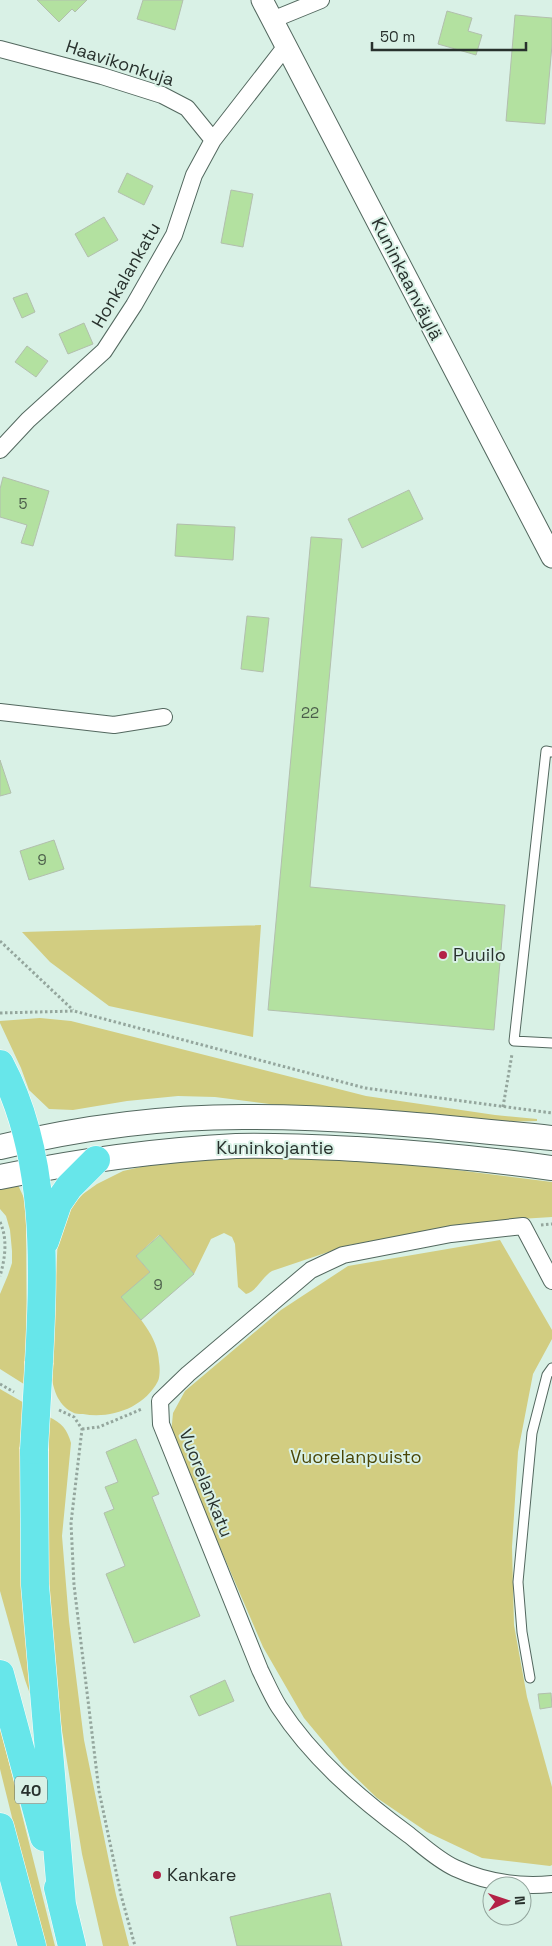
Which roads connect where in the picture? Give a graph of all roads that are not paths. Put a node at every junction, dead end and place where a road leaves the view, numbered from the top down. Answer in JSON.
{"nodes":[{"id":1,"x":262,"y":0,"type":"edge"},
{"id":2,"x":321,"y":0,"type":"edge"},
{"id":3,"x":272,"y":20,"type":"junction"},
{"id":4,"x":286,"y":46,"type":"junction"},
{"id":5,"x":0,"y":49,"type":"edge"},
{"id":6,"x":213,"y":140,"type":"junction"},
{"id":7,"x":0,"y":450,"type":"edge"},
{"id":8,"x":552,"y":557,"type":"edge"},
{"id":9,"x":0,"y":712,"type":"edge"},
{"id":10,"x":164,"y":717,"type":"dead end"},
{"id":11,"x":552,"y":752,"type":"edge"},
{"id":12,"x":552,"y":1043,"type":"edge"},
{"id":13,"x":0,"y":1064,"type":"edge"},
{"id":14,"x":552,"y":1138,"type":"edge"},
{"id":15,"x":30,"y":1140,"type":"junction"},
{"id":16,"x":0,"y":1147,"type":"edge"},
{"id":17,"x":96,"y":1160,"type":"junction"},
{"id":18,"x":552,"y":1168,"type":"edge"},
{"id":19,"x":35,"y":1170,"type":"junction"},
{"id":20,"x":0,"y":1176,"type":"edge"},
{"id":21,"x":42,"y":1255,"type":"junction"},
{"id":22,"x":552,"y":1281,"type":"edge"},
{"id":23,"x":552,"y":1368,"type":"edge"},
{"id":24,"x":0,"y":1674,"type":"edge"},
{"id":25,"x":530,"y":1678,"type":"dead end"},
{"id":26,"x":0,"y":1827,"type":"edge"},
{"id":27,"x":552,"y":1884,"type":"edge"},
{"id":28,"x":0,"y":1886,"type":"edge"},
{"id":29,"x":62,"y":1905,"type":"junction"},
{"id":30,"x":31,"y":1946,"type":"edge"},
{"id":31,"x":72,"y":1946,"type":"edge"}],
"edges":[{"from":1,"to":3,"type":"street","name":"Kuninkaanväylä"},
{"from":2,"to":3,"type":"street"},
{"from":3,"to":4,"type":"street","name":"Kuninkaanväylä"},
{"from":4,"to":6,"type":"street","name":"Honkalankatu"},
{"from":4,"to":8,"type":"street","name":"Kuninkaanväylä"},
{"from":5,"to":6,"type":"street","name":"Haavikonkuja"},
{"from":6,"to":7,"type":"street","name":"Honkalankatu"},
{"from":9,"to":10,"type":"street"},
{"from":11,"to":12,"type":"lane"},
{"from":13,"to":15,"type":"highway"},
{"from":14,"to":15,"type":"main road","name":"Kuninkojantie"},
{"from":15,"to":16,"type":"main road","name":"Kuninkojantie"},
{"from":15,"to":19,"type":"highway"},
{"from":17,"to":18,"type":"main road","name":"Kuninkojantie"},
{"from":17,"to":19,"type":"main road","name":"Kuninkojantie"},
{"from":17,"to":21,"type":"highway"},
{"from":19,"to":20,"type":"main road","name":"Kuninkojantie"},
{"from":19,"to":21,"type":"highway"},
{"from":21,"to":29,"type":"highway","bridge":true},
{"from":22,"to":27,"type":"street","name":"Vuorelankatu"},
{"from":23,"to":25,"type":"lane"},
{"from":24,"to":29,"type":"highway","number":"40"},
{"from":26,"to":30,"type":"highway"},
{"from":28,"to":30,"type":"highway"},
{"from":29,"to":31,"type":"highway","number":"40"}]}
